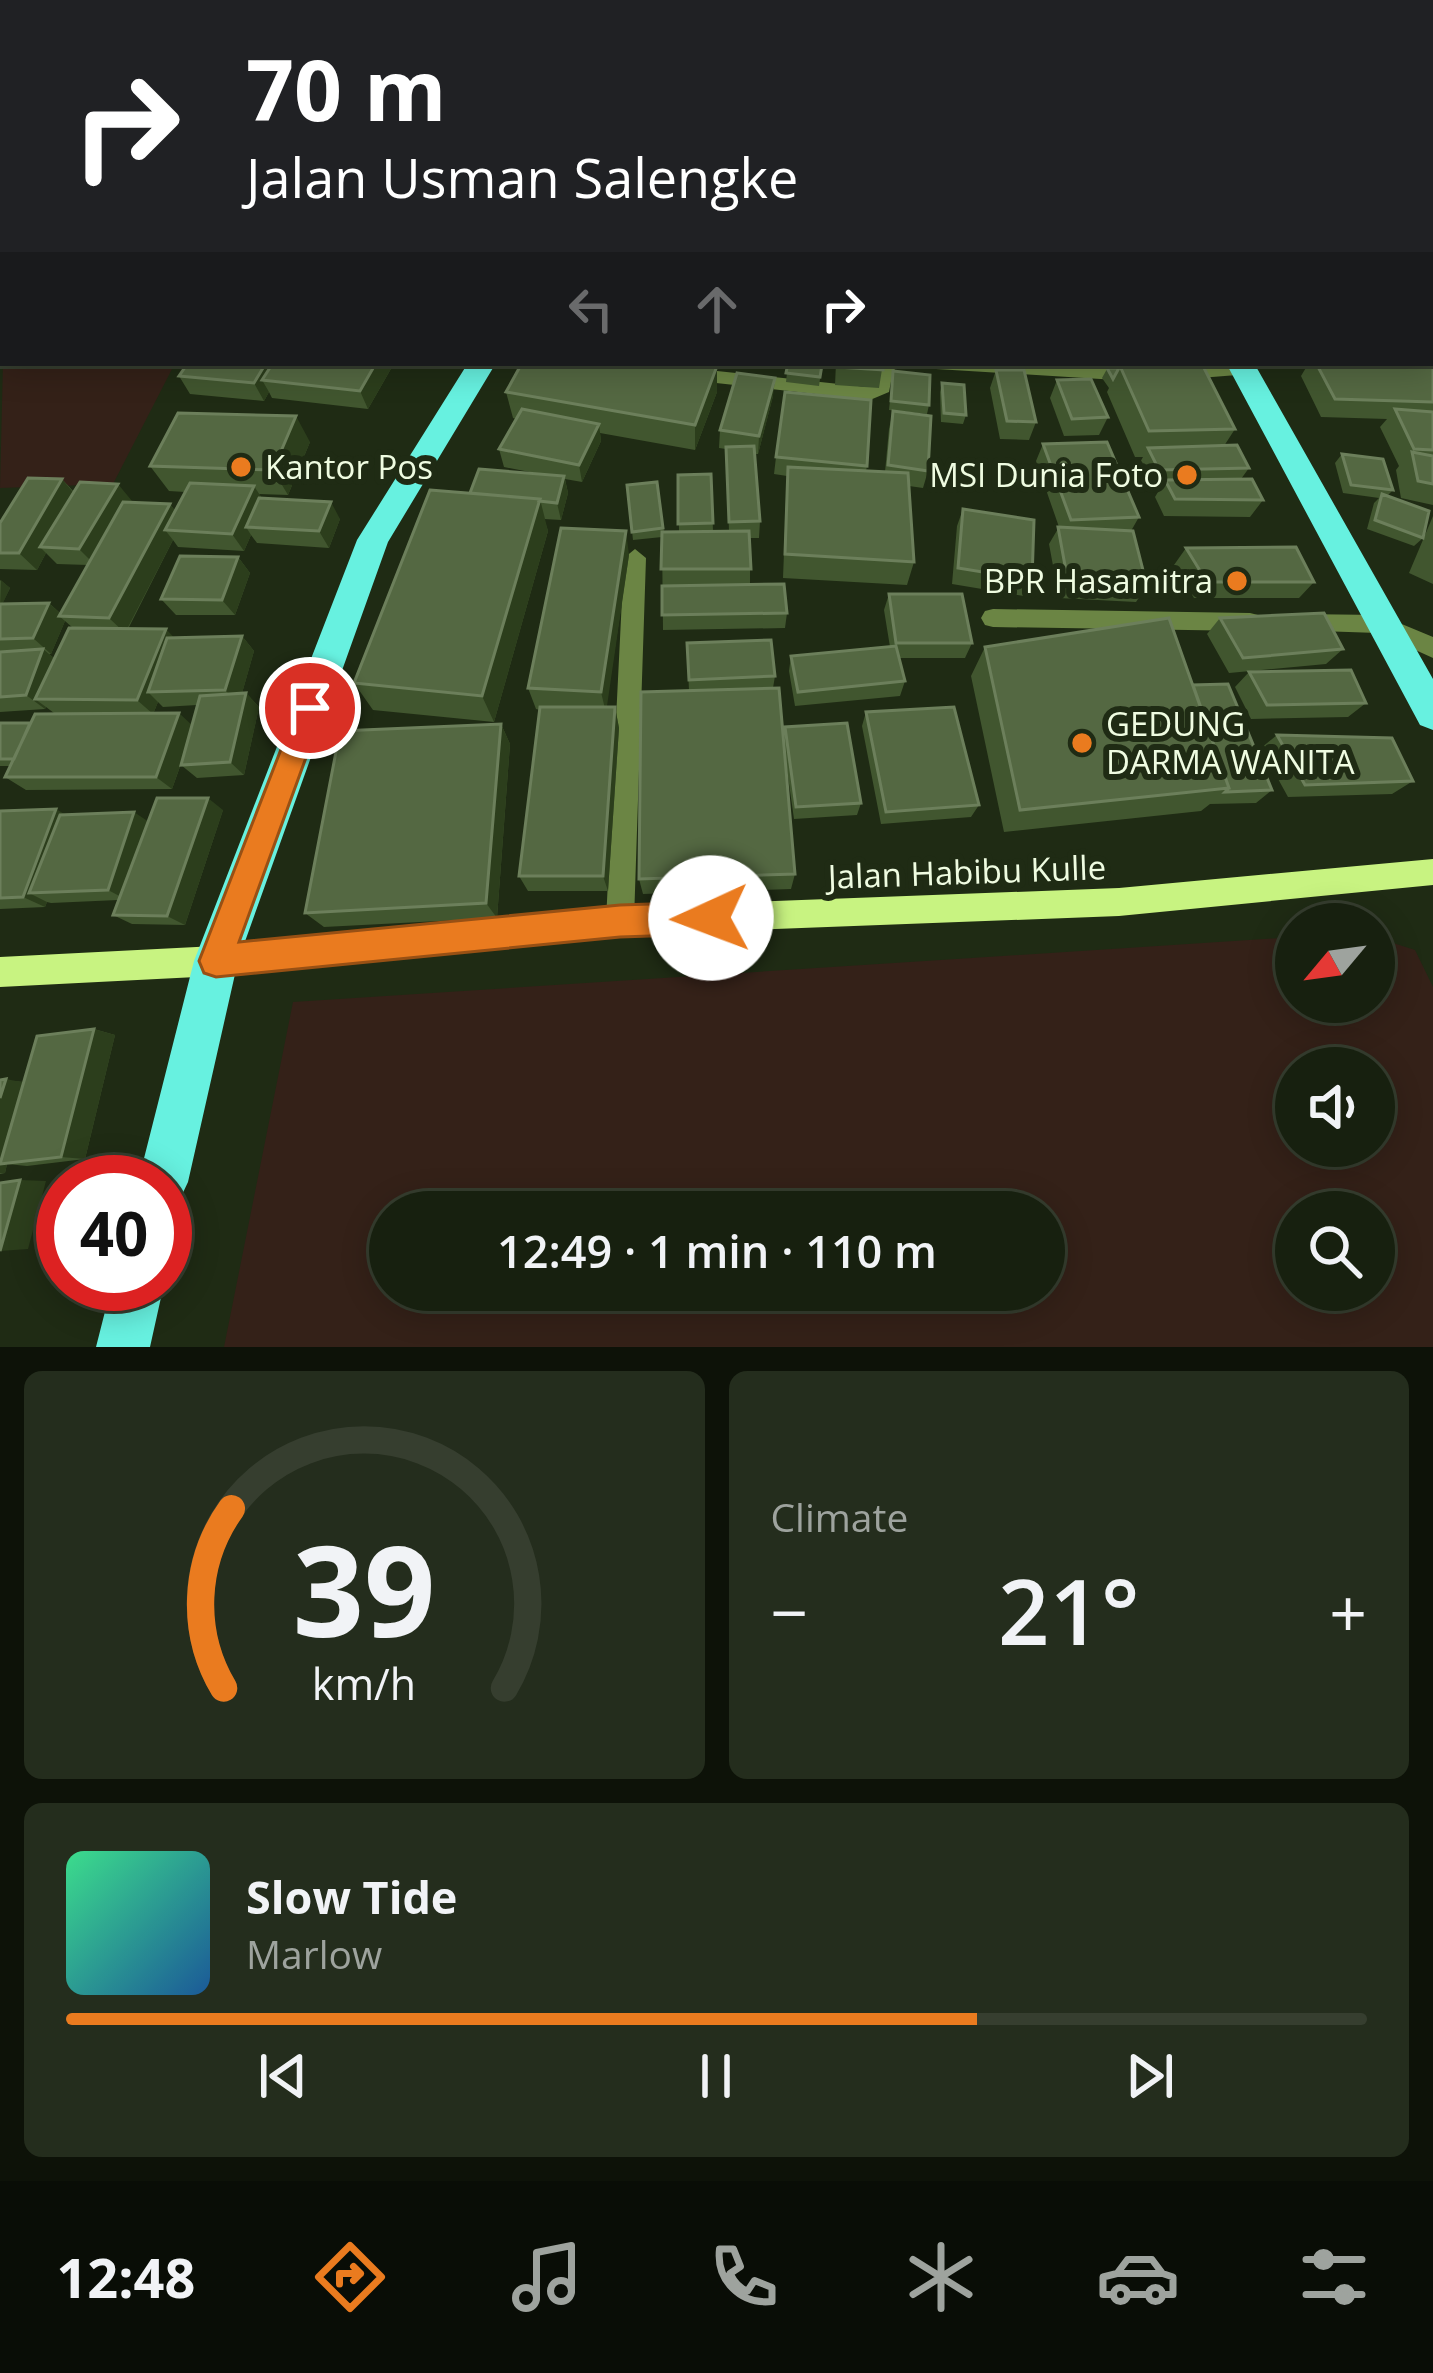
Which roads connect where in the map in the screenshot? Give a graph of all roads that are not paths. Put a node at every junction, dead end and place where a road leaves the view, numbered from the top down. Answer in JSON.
{"nodes":[{"id":1,"x":480,"y":366,"type":"edge"},
{"id":2,"x":887,"y":366,"type":"edge"},
{"id":3,"x":975,"y":366,"type":"edge"},
{"id":4,"x":1241,"y":367,"type":"edge"},
{"id":5,"x":664,"y":371,"type":"edge"},
{"id":6,"x":635,"y":558,"type":"dead end"},
{"id":7,"x":993,"y":618,"type":"dead end"},
{"id":8,"x":1380,"y":624,"type":"junction"},
{"id":9,"x":1433,"y":648,"type":"edge"},
{"id":10,"x":1433,"y":714,"type":"edge"},
{"id":11,"x":1433,"y":872,"type":"edge"},
{"id":12,"x":620,"y":921,"type":"junction"},
{"id":13,"x":216,"y":961,"type":"junction"},
{"id":14,"x":0,"y":971,"type":"edge"},
{"id":15,"x":169,"y":1155,"type":"edge"},
{"id":16,"x":132,"y":1311,"type":"edge"},
{"id":17,"x":123,"y":1347,"type":"edge"}],
"edges":[{"from":1,"to":13,"type":"highway"},
{"from":2,"to":5,"type":"street"},
{"from":3,"to":4,"type":"street"},
{"from":4,"to":8,"type":"highway"},
{"from":6,"to":12,"type":"street"},
{"from":7,"to":8,"type":"street"},
{"from":8,"to":9,"type":"street"},
{"from":8,"to":10,"type":"highway"},
{"from":11,"to":12,"type":"street","name":"Jalan Habibu Kulle"},
{"from":12,"to":13,"type":"street","name":"Jalan Habibu Kulle"},
{"from":13,"to":14,"type":"street","name":"Jalan Habibu Kulle"},
{"from":13,"to":15,"type":"highway"},
{"from":16,"to":17,"type":"highway"}]}
